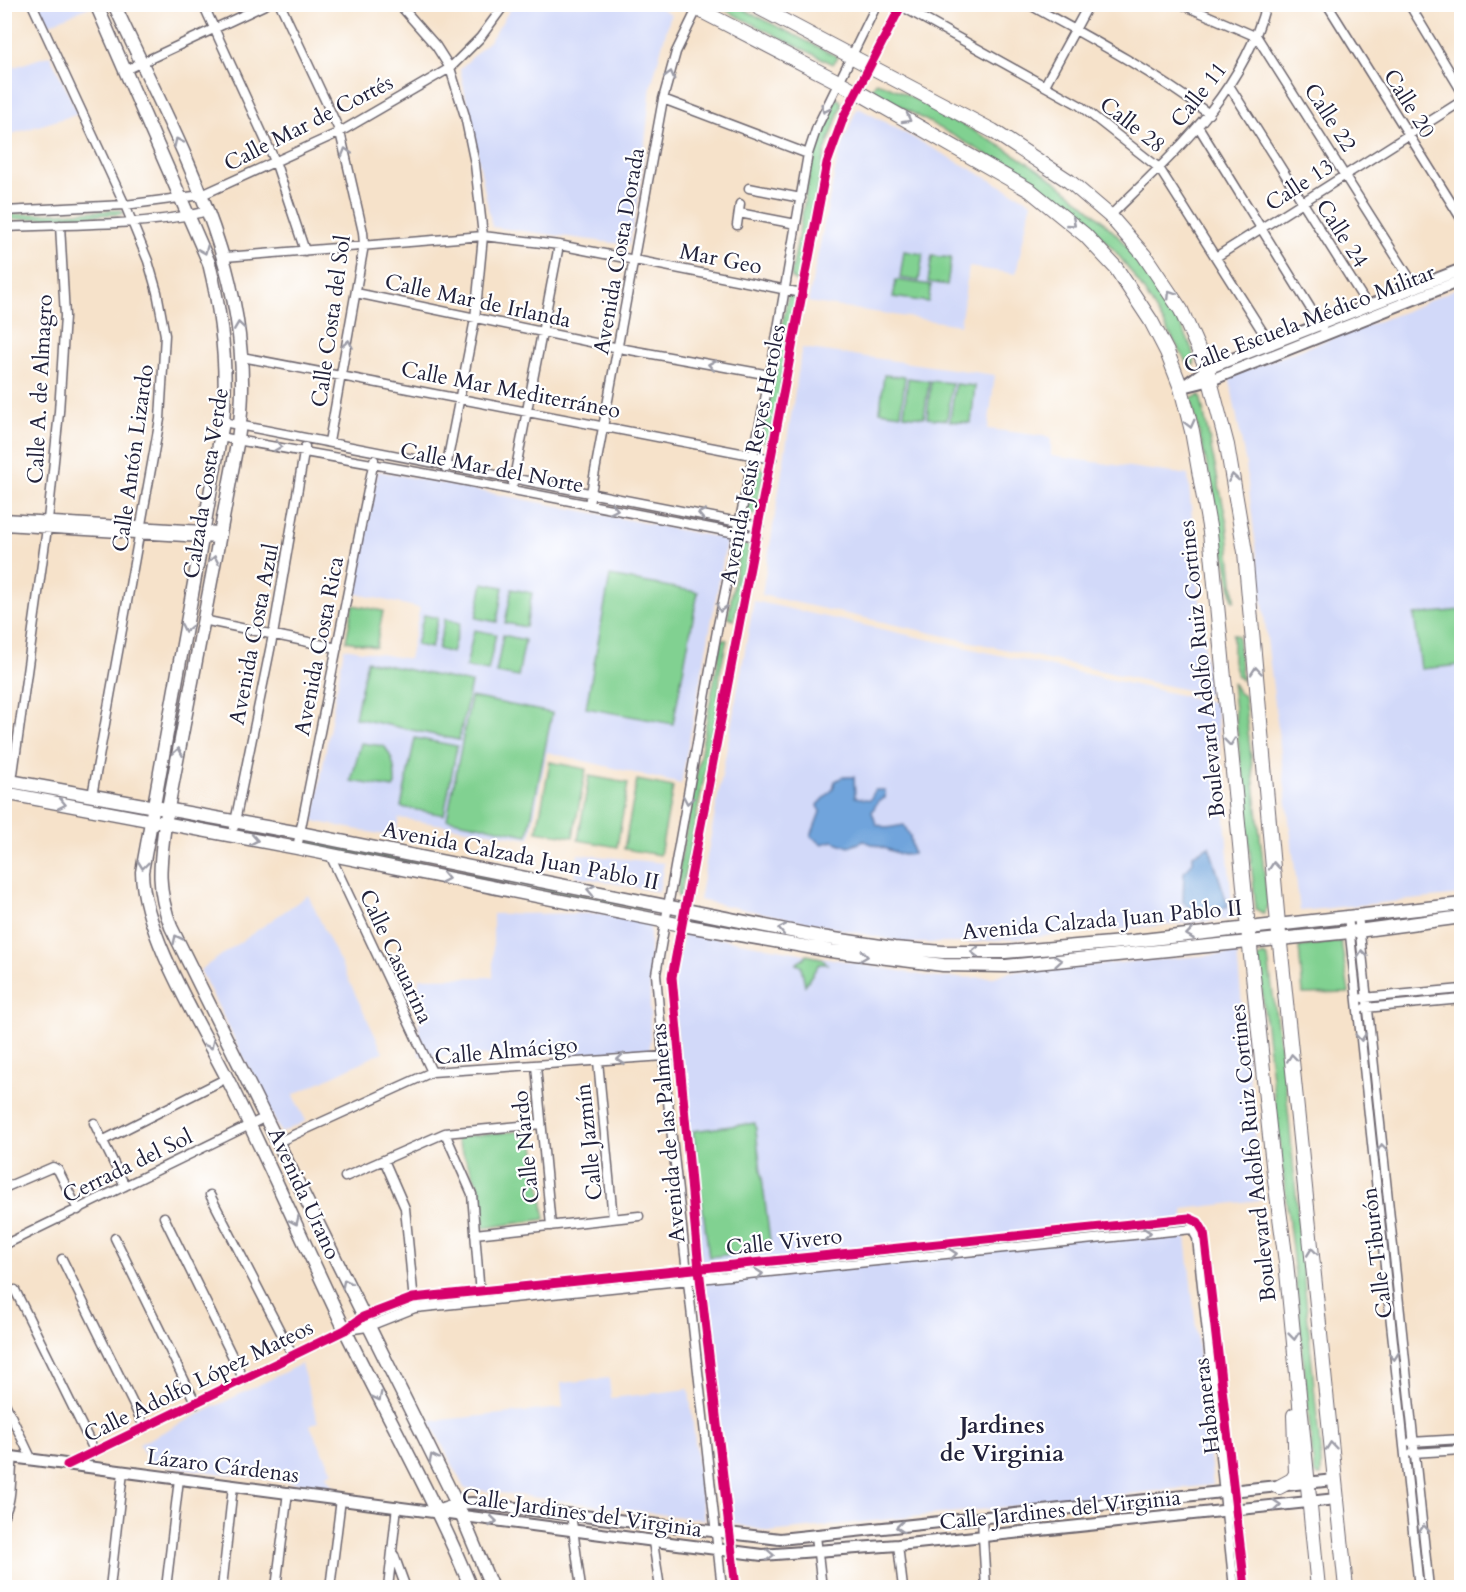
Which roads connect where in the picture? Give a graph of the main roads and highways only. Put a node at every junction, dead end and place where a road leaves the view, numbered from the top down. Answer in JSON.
{"nodes":[{"id":1,"x":96,"y":4,"type":"edge"},
{"id":2,"x":114,"y":4,"type":"edge"},
{"id":3,"x":753,"y":4,"type":"edge"},
{"id":4,"x":692,"y":7,"type":"edge"},
{"id":5,"x":8,"y":781,"type":"edge"},
{"id":6,"x":4,"y":793,"type":"edge"},
{"id":7,"x":152,"y":807,"type":"junction"},
{"id":8,"x":168,"y":809,"type":"junction"},
{"id":9,"x":149,"y":821,"type":"junction"},
{"id":10,"x":165,"y":824,"type":"junction"},
{"id":11,"x":1461,"y":904,"type":"edge"},
{"id":12,"x":1461,"y":917,"type":"edge"},
{"id":13,"x":1278,"y":924,"type":"junction"},
{"id":14,"x":1248,"y":928,"type":"junction"},
{"id":15,"x":1280,"y":939,"type":"junction"},
{"id":16,"x":820,"y":943,"type":"junction"},
{"id":17,"x":1250,"y":943,"type":"junction"},
{"id":18,"x":1005,"y":952,"type":"junction"},
{"id":19,"x":1006,"y":966,"type":"junction"},
{"id":20,"x":194,"y":973,"type":"junction"},
{"id":21,"x":178,"y":980,"type":"junction"},
{"id":22,"x":1297,"y":1368,"type":"junction"},
{"id":23,"x":414,"y":1419,"type":"junction"},
{"id":24,"x":394,"y":1429,"type":"junction"},
{"id":25,"x":1279,"y":1487,"type":"road end"},
{"id":26,"x":471,"y":1587,"type":"edge"},
{"id":27,"x":492,"y":1587,"type":"edge"},
{"id":28,"x":1318,"y":1587,"type":"edge"},
{"id":29,"x":1346,"y":1587,"type":"edge"}],
"edges":[{"from":1,"to":7,"type":"main road","name":"Calzada Costa Verde","one_way":true},
{"from":8,"to":2,"type":"main road","name":"Calzada Costa Verde","one_way":true},
{"from":13,"to":3,"type":"main road","one_way":true},
{"from":4,"to":14,"type":"main road","name":"Boulevard Adolfo Ruiz Cortines","one_way":true},
{"from":5,"to":7,"type":"main road","name":"Avenida Calzada Juan Pablo II"},
{"from":6,"to":9,"type":"main road","name":"Avenida Calzada Juan Pablo II","one_way":true},
{"from":7,"to":8,"type":"main road","name":"Avenida Calzada Juan Pablo II"},
{"from":7,"to":9,"type":"main road","name":"Avenida Urano"},
{"from":8,"to":10,"type":"main road","name":"Avenida Urano"},
{"from":16,"to":8,"type":"main road","name":"Avenida Calzada Juan Pablo II","one_way":true},
{"from":9,"to":10,"type":"main road","name":"Avenida Calzada Juan Pablo II"},
{"from":9,"to":21,"type":"main road","name":"Avenida Urano","one_way":true},
{"from":10,"to":16,"type":"main road","name":"Avenida Calzada Juan Pablo II","one_way":true},
{"from":20,"to":10,"type":"main road","name":"Avenida Urano","one_way":true},
{"from":11,"to":13,"type":"main road","name":"Avenida Calzada Juan Pablo II"},
{"from":12,"to":15,"type":"main road","name":"Avenida Calzada Juan Pablo II"},
{"from":13,"to":14,"type":"main road","name":"Avenida Calzada Juan Pablo II"},
{"from":13,"to":15,"type":"main road"},
{"from":14,"to":17,"type":"main road","name":"Boulevard Adolfo Ruiz Cortines"},
{"from":14,"to":18,"type":"main road","name":"Avenida Calzada Juan Pablo II","one_way":true},
{"from":15,"to":17,"type":"main road","name":"Avenida Calzada Juan Pablo II"},
{"from":29,"to":15,"type":"main road","one_way":true},
{"from":18,"to":16,"type":"main road","name":"Avenida Calzada Juan Pablo II","one_way":true},
{"from":16,"to":19,"type":"main road","name":"Avenida Calzada Juan Pablo II","one_way":true},
{"from":19,"to":17,"type":"main road","name":"Avenida Calzada Juan Pablo II","one_way":true},
{"from":17,"to":22,"type":"main road","name":"Boulevard Adolfo Ruiz Cortines","one_way":true},
{"from":18,"to":19,"type":"main road"},
{"from":20,"to":21,"type":"main road"},
{"from":23,"to":20,"type":"main road","name":"Avenida Urano","one_way":true},
{"from":21,"to":24,"type":"main road","name":"Avenida Urano","one_way":true},
{"from":22,"to":25,"type":"main road"},
{"from":22,"to":28,"type":"main road","name":"Boulevard Adolfo Ruiz Cortines"},
{"from":23,"to":24,"type":"main road"},
{"from":27,"to":23,"type":"main road","name":"Avenida Urano","one_way":true},
{"from":24,"to":26,"type":"main road","name":"Avenida Urano"}]}
